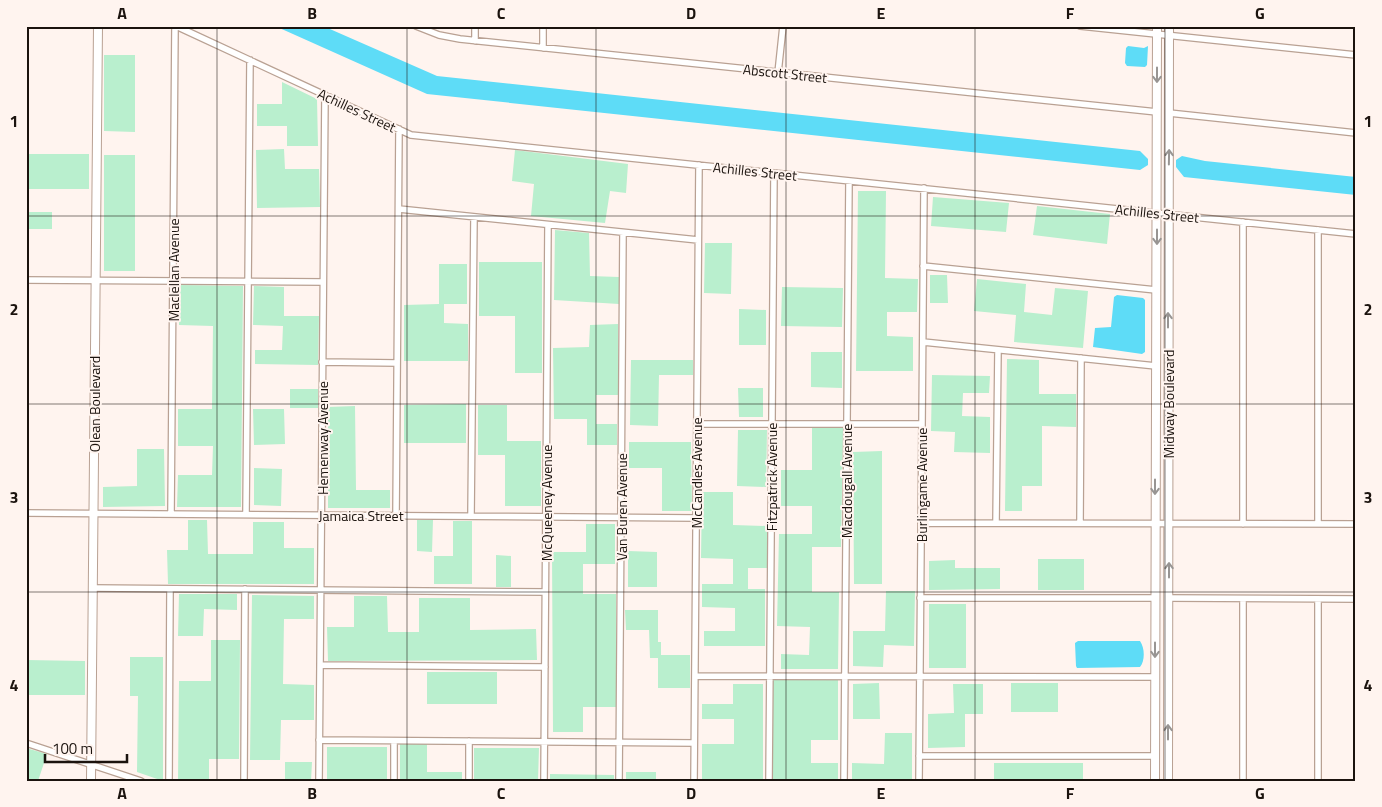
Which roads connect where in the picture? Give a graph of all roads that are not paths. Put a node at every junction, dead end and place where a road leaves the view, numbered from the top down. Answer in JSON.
{"nodes":[{"id":1,"x":98,"y":26,"type":"edge"},
{"id":2,"x":176,"y":26,"type":"edge"},
{"id":3,"x":416,"y":26,"type":"edge"},
{"id":4,"x":475,"y":26,"type":"edge"},
{"id":5,"x":543,"y":26,"type":"edge"},
{"id":6,"x":783,"y":26,"type":"edge"},
{"id":7,"x":1080,"y":26,"type":"edge"},
{"id":8,"x":1169,"y":26,"type":"edge"},
{"id":9,"x":1157,"y":30,"type":"edge"},
{"id":10,"x":1170,"y":36,"type":"junction"},
{"id":11,"x":475,"y":41,"type":"junction"},
{"id":12,"x":543,"y":48,"type":"junction"},
{"id":13,"x":1356,"y":55,"type":"edge"},
{"id":14,"x":250,"y":60,"type":"junction"},
{"id":15,"x":778,"y":73,"type":"junction"},
{"id":16,"x":324,"y":95,"type":"junction"},
{"id":17,"x":1157,"y":112,"type":"junction"},
{"id":18,"x":1169,"y":114,"type":"junction"},
{"id":19,"x":399,"y":130,"type":"junction"},
{"id":20,"x":1356,"y":133,"type":"edge"},
{"id":21,"x":699,"y":165,"type":"junction"},
{"id":22,"x":774,"y":173,"type":"junction"},
{"id":23,"x":849,"y":181,"type":"junction"},
{"id":24,"x":924,"y":188,"type":"junction"},
{"id":25,"x":399,"y":209,"type":"junction"},
{"id":26,"x":1156,"y":213,"type":"junction"},
{"id":27,"x":1168,"y":214,"type":"junction"},
{"id":28,"x":474,"y":217,"type":"junction"},
{"id":29,"x":1243,"y":222,"type":"junction"},
{"id":30,"x":548,"y":225,"type":"junction"},
{"id":31,"x":1318,"y":230,"type":"junction"},
{"id":32,"x":623,"y":233,"type":"junction"},
{"id":33,"x":1356,"y":234,"type":"edge"},
{"id":34,"x":698,"y":240,"type":"junction"},
{"id":35,"x":923,"y":266,"type":"junction"},
{"id":36,"x":26,"y":280,"type":"edge"},
{"id":37,"x":96,"y":280,"type":"junction"},
{"id":38,"x":173,"y":281,"type":"junction"},
{"id":39,"x":248,"y":282,"type":"junction"},
{"id":40,"x":323,"y":282,"type":"junction"},
{"id":41,"x":1156,"y":290,"type":"junction"},
{"id":42,"x":922,"y":342,"type":"junction"},
{"id":43,"x":998,"y":350,"type":"junction"},
{"id":44,"x":1081,"y":358,"type":"junction"},
{"id":45,"x":322,"y":362,"type":"junction"},
{"id":46,"x":397,"y":363,"type":"junction"},
{"id":47,"x":1156,"y":366,"type":"junction"},
{"id":48,"x":697,"y":424,"type":"junction"},
{"id":49,"x":772,"y":424,"type":"junction"},
{"id":50,"x":847,"y":424,"type":"junction"},
{"id":51,"x":922,"y":424,"type":"junction"},
{"id":52,"x":26,"y":512,"type":"edge"},
{"id":53,"x":94,"y":513,"type":"junction"},
{"id":54,"x":171,"y":514,"type":"junction"},
{"id":55,"x":246,"y":514,"type":"junction"},
{"id":56,"x":321,"y":515,"type":"junction"},
{"id":57,"x":396,"y":516,"type":"junction"},
{"id":58,"x":471,"y":516,"type":"junction"},
{"id":59,"x":546,"y":517,"type":"junction"},
{"id":60,"x":621,"y":518,"type":"junction"},
{"id":61,"x":696,"y":518,"type":"junction"},
{"id":62,"x":921,"y":523,"type":"junction"},
{"id":63,"x":996,"y":523,"type":"junction"},
{"id":64,"x":1080,"y":523,"type":"junction"},
{"id":65,"x":1155,"y":523,"type":"junction"},
{"id":66,"x":1169,"y":523,"type":"junction"},
{"id":67,"x":1243,"y":524,"type":"junction"},
{"id":68,"x":1318,"y":524,"type":"junction"},
{"id":69,"x":1356,"y":524,"type":"edge"},
{"id":70,"x":93,"y":588,"type":"junction"},
{"id":71,"x":170,"y":589,"type":"junction"},
{"id":72,"x":246,"y":589,"type":"junction"},
{"id":73,"x":320,"y":590,"type":"junction"},
{"id":74,"x":546,"y":592,"type":"junction"},
{"id":75,"x":920,"y":598,"type":"junction"},
{"id":76,"x":1155,"y":598,"type":"junction"},
{"id":77,"x":1169,"y":598,"type":"junction"},
{"id":78,"x":1243,"y":599,"type":"junction"},
{"id":79,"x":1318,"y":599,"type":"junction"},
{"id":80,"x":1356,"y":599,"type":"edge"},
{"id":81,"x":320,"y":665,"type":"junction"},
{"id":82,"x":545,"y":667,"type":"junction"},
{"id":83,"x":695,"y":676,"type":"junction"},
{"id":84,"x":770,"y":676,"type":"junction"},
{"id":85,"x":845,"y":676,"type":"junction"},
{"id":86,"x":920,"y":677,"type":"junction"},
{"id":87,"x":1155,"y":677,"type":"junction"},
{"id":88,"x":319,"y":740,"type":"junction"},
{"id":89,"x":394,"y":741,"type":"junction"},
{"id":90,"x":469,"y":741,"type":"junction"},
{"id":91,"x":544,"y":742,"type":"junction"},
{"id":92,"x":619,"y":742,"type":"junction"},
{"id":93,"x":26,"y":743,"type":"edge"},
{"id":94,"x":694,"y":743,"type":"junction"},
{"id":95,"x":919,"y":756,"type":"junction"},
{"id":96,"x":1155,"y":756,"type":"junction"},
{"id":97,"x":92,"y":764,"type":"junction"},
{"id":98,"x":91,"y":781,"type":"edge"},
{"id":99,"x":141,"y":781,"type":"edge"},
{"id":100,"x":169,"y":781,"type":"edge"},
{"id":101,"x":244,"y":781,"type":"edge"},
{"id":102,"x":319,"y":781,"type":"edge"},
{"id":103,"x":394,"y":781,"type":"edge"},
{"id":104,"x":469,"y":781,"type":"edge"},
{"id":105,"x":544,"y":781,"type":"edge"},
{"id":106,"x":619,"y":781,"type":"edge"},
{"id":107,"x":694,"y":781,"type":"edge"},
{"id":108,"x":769,"y":781,"type":"edge"},
{"id":109,"x":844,"y":781,"type":"edge"},
{"id":110,"x":919,"y":781,"type":"edge"},
{"id":111,"x":1155,"y":781,"type":"edge"},
{"id":112,"x":1168,"y":781,"type":"edge"},
{"id":113,"x":1243,"y":781,"type":"edge"},
{"id":114,"x":1318,"y":781,"type":"edge"}],
"edges":[{"from":1,"to":37,"type":"street","name":"Olean Boulevard"},
{"from":2,"to":14,"type":"street","name":"Achilles Street"},
{"from":2,"to":38,"type":"street","name":"Maclellan Avenue"},
{"from":3,"to":11,"type":"street","name":"Abscott Street"},
{"from":4,"to":11,"type":"street"},
{"from":5,"to":12,"type":"street"},
{"from":6,"to":15,"type":"street"},
{"from":7,"to":9,"type":"street"},
{"from":8,"to":10,"type":"street","name":"Midway Boulevard"},
{"from":9,"to":10,"type":"street"},
{"from":9,"to":17,"type":"street","name":"Midway Boulevard","one_way":true},
{"from":10,"to":13,"type":"street"},
{"from":10,"to":18,"type":"street","name":"Midway Boulevard"},
{"from":11,"to":12,"type":"street","name":"Abscott Street"},
{"from":12,"to":15,"type":"street","name":"Abscott Street"},
{"from":14,"to":16,"type":"street","name":"Achilles Street"},
{"from":14,"to":39,"type":"street"},
{"from":15,"to":17,"type":"street","name":"Abscott Street"},
{"from":16,"to":19,"type":"street","name":"Achilles Street"},
{"from":16,"to":40,"type":"street","name":"Hemenway Avenue"},
{"from":17,"to":26,"type":"street","name":"Midway Boulevard"},
{"from":18,"to":20,"type":"street"},
{"from":27,"to":18,"type":"street","name":"Midway Boulevard","one_way":true},
{"from":19,"to":21,"type":"street","name":"Achilles Street"},
{"from":19,"to":25,"type":"street"},
{"from":21,"to":22,"type":"street","name":"Achilles Street"},
{"from":21,"to":34,"type":"street","name":"McCandles Avenue"},
{"from":22,"to":23,"type":"street","name":"Achilles Street"},
{"from":22,"to":49,"type":"street","name":"Fitzpatrick Avenue"},
{"from":23,"to":24,"type":"street","name":"Achilles Street"},
{"from":23,"to":50,"type":"street","name":"Macdougall Avenue"},
{"from":24,"to":26,"type":"street","name":"Achilles Street"},
{"from":24,"to":35,"type":"street","name":"Burlingame Avenue"},
{"from":25,"to":28,"type":"street"},
{"from":25,"to":46,"type":"street"},
{"from":26,"to":27,"type":"street","name":"Achilles Street"},
{"from":26,"to":41,"type":"street","name":"Midway Boulevard","one_way":true},
{"from":27,"to":29,"type":"street","name":"Achilles Street"},
{"from":66,"to":27,"type":"street","name":"Midway Boulevard","one_way":true},
{"from":28,"to":30,"type":"street"},
{"from":28,"to":58,"type":"street"},
{"from":29,"to":31,"type":"street","name":"Achilles Street"},
{"from":29,"to":67,"type":"street"},
{"from":30,"to":32,"type":"street"},
{"from":30,"to":59,"type":"street","name":"McQueeney Avenue"},
{"from":31,"to":33,"type":"street","name":"Achilles Street"},
{"from":31,"to":68,"type":"street"},
{"from":32,"to":34,"type":"street"},
{"from":32,"to":60,"type":"street","name":"Van Buren Avenue"},
{"from":34,"to":48,"type":"street","name":"McCandles Avenue"},
{"from":35,"to":41,"type":"street"},
{"from":35,"to":42,"type":"street","name":"Burlingame Avenue"},
{"from":36,"to":37,"type":"street"},
{"from":37,"to":38,"type":"street"},
{"from":37,"to":53,"type":"street","name":"Olean Boulevard"},
{"from":38,"to":39,"type":"street"},
{"from":38,"to":54,"type":"street","name":"Maclellan Avenue"},
{"from":39,"to":40,"type":"street"},
{"from":39,"to":55,"type":"street"},
{"from":40,"to":45,"type":"street","name":"Hemenway Avenue"},
{"from":41,"to":47,"type":"street","name":"Midway Boulevard"},
{"from":42,"to":43,"type":"street"},
{"from":42,"to":51,"type":"street","name":"Burlingame Avenue"},
{"from":43,"to":44,"type":"street"},
{"from":43,"to":63,"type":"street"},
{"from":44,"to":47,"type":"street"},
{"from":44,"to":64,"type":"street"},
{"from":45,"to":46,"type":"street"},
{"from":45,"to":56,"type":"street","name":"Hemenway Avenue"},
{"from":46,"to":57,"type":"street"},
{"from":47,"to":65,"type":"street","name":"Midway Boulevard","one_way":true},
{"from":48,"to":49,"type":"street"},
{"from":48,"to":61,"type":"street","name":"McCandles Avenue"},
{"from":49,"to":50,"type":"street"},
{"from":49,"to":84,"type":"street","name":"Fitzpatrick Avenue"},
{"from":50,"to":51,"type":"street"},
{"from":50,"to":85,"type":"street","name":"Macdougall Avenue"},
{"from":51,"to":62,"type":"street","name":"Burlingame Avenue"},
{"from":52,"to":53,"type":"street","name":"Jamaica Street"},
{"from":53,"to":54,"type":"street","name":"Jamaica Street"},
{"from":53,"to":70,"type":"street","name":"Olean Boulevard"},
{"from":54,"to":55,"type":"street","name":"Jamaica Street"},
{"from":55,"to":56,"type":"street","name":"Jamaica Street"},
{"from":56,"to":57,"type":"street","name":"Jamaica Street"},
{"from":56,"to":73,"type":"street","name":"Hemenway Avenue"},
{"from":57,"to":58,"type":"street","name":"Jamaica Street"},
{"from":58,"to":59,"type":"street","name":"Jamaica Street"},
{"from":59,"to":60,"type":"street","name":"Jamaica Street"},
{"from":59,"to":74,"type":"street","name":"McQueeney Avenue"},
{"from":60,"to":61,"type":"street","name":"Jamaica Street"},
{"from":60,"to":92,"type":"street","name":"Van Buren Avenue"},
{"from":61,"to":83,"type":"street","name":"McCandles Avenue"},
{"from":62,"to":63,"type":"street"},
{"from":62,"to":75,"type":"street","name":"Burlingame Avenue"},
{"from":63,"to":64,"type":"street"},
{"from":64,"to":65,"type":"street"},
{"from":65,"to":66,"type":"street"},
{"from":65,"to":76,"type":"street","name":"Midway Boulevard"},
{"from":66,"to":67,"type":"street"},
{"from":77,"to":66,"type":"street","name":"Midway Boulevard","one_way":true},
{"from":67,"to":68,"type":"street"},
{"from":68,"to":69,"type":"street"},
{"from":70,"to":71,"type":"street"},
{"from":70,"to":97,"type":"street","name":"Olean Boulevard"},
{"from":71,"to":72,"type":"street"},
{"from":71,"to":100,"type":"street"},
{"from":72,"to":73,"type":"street"},
{"from":72,"to":101,"type":"street"},
{"from":73,"to":74,"type":"street"},
{"from":73,"to":81,"type":"street","name":"Hemenway Avenue"},
{"from":74,"to":82,"type":"street","name":"McQueeney Avenue"},
{"from":75,"to":76,"type":"street"},
{"from":75,"to":86,"type":"street","name":"Burlingame Avenue"},
{"from":76,"to":87,"type":"street","name":"Midway Boulevard","one_way":true},
{"from":77,"to":78,"type":"street"},
{"from":112,"to":77,"type":"street","name":"Midway Boulevard","one_way":true},
{"from":78,"to":79,"type":"street"},
{"from":78,"to":113,"type":"street"},
{"from":79,"to":80,"type":"street"},
{"from":79,"to":114,"type":"street"},
{"from":81,"to":82,"type":"street"},
{"from":81,"to":88,"type":"street","name":"Hemenway Avenue"},
{"from":82,"to":91,"type":"street","name":"McQueeney Avenue"},
{"from":83,"to":84,"type":"street"},
{"from":83,"to":94,"type":"street","name":"McCandles Avenue"},
{"from":84,"to":85,"type":"street"},
{"from":84,"to":108,"type":"street","name":"Fitzpatrick Avenue"},
{"from":85,"to":86,"type":"street"},
{"from":85,"to":109,"type":"street","name":"Macdougall Avenue"},
{"from":86,"to":87,"type":"street"},
{"from":86,"to":95,"type":"street","name":"Burlingame Avenue"},
{"from":87,"to":96,"type":"street","name":"Midway Boulevard"},
{"from":88,"to":89,"type":"street"},
{"from":88,"to":102,"type":"street","name":"Hemenway Avenue"},
{"from":89,"to":90,"type":"street"},
{"from":89,"to":103,"type":"street"},
{"from":90,"to":91,"type":"street"},
{"from":90,"to":104,"type":"street"},
{"from":91,"to":92,"type":"street"},
{"from":91,"to":105,"type":"street","name":"McQueeney Avenue"},
{"from":92,"to":94,"type":"street"},
{"from":92,"to":106,"type":"street","name":"Van Buren Avenue"},
{"from":93,"to":97,"type":"street"},
{"from":94,"to":107,"type":"street","name":"McCandles Avenue"},
{"from":95,"to":96,"type":"street"},
{"from":95,"to":110,"type":"street","name":"Burlingame Avenue"},
{"from":96,"to":111,"type":"street","name":"Midway Boulevard"},
{"from":97,"to":98,"type":"street","name":"Olean Boulevard"},
{"from":97,"to":99,"type":"street"}]}
